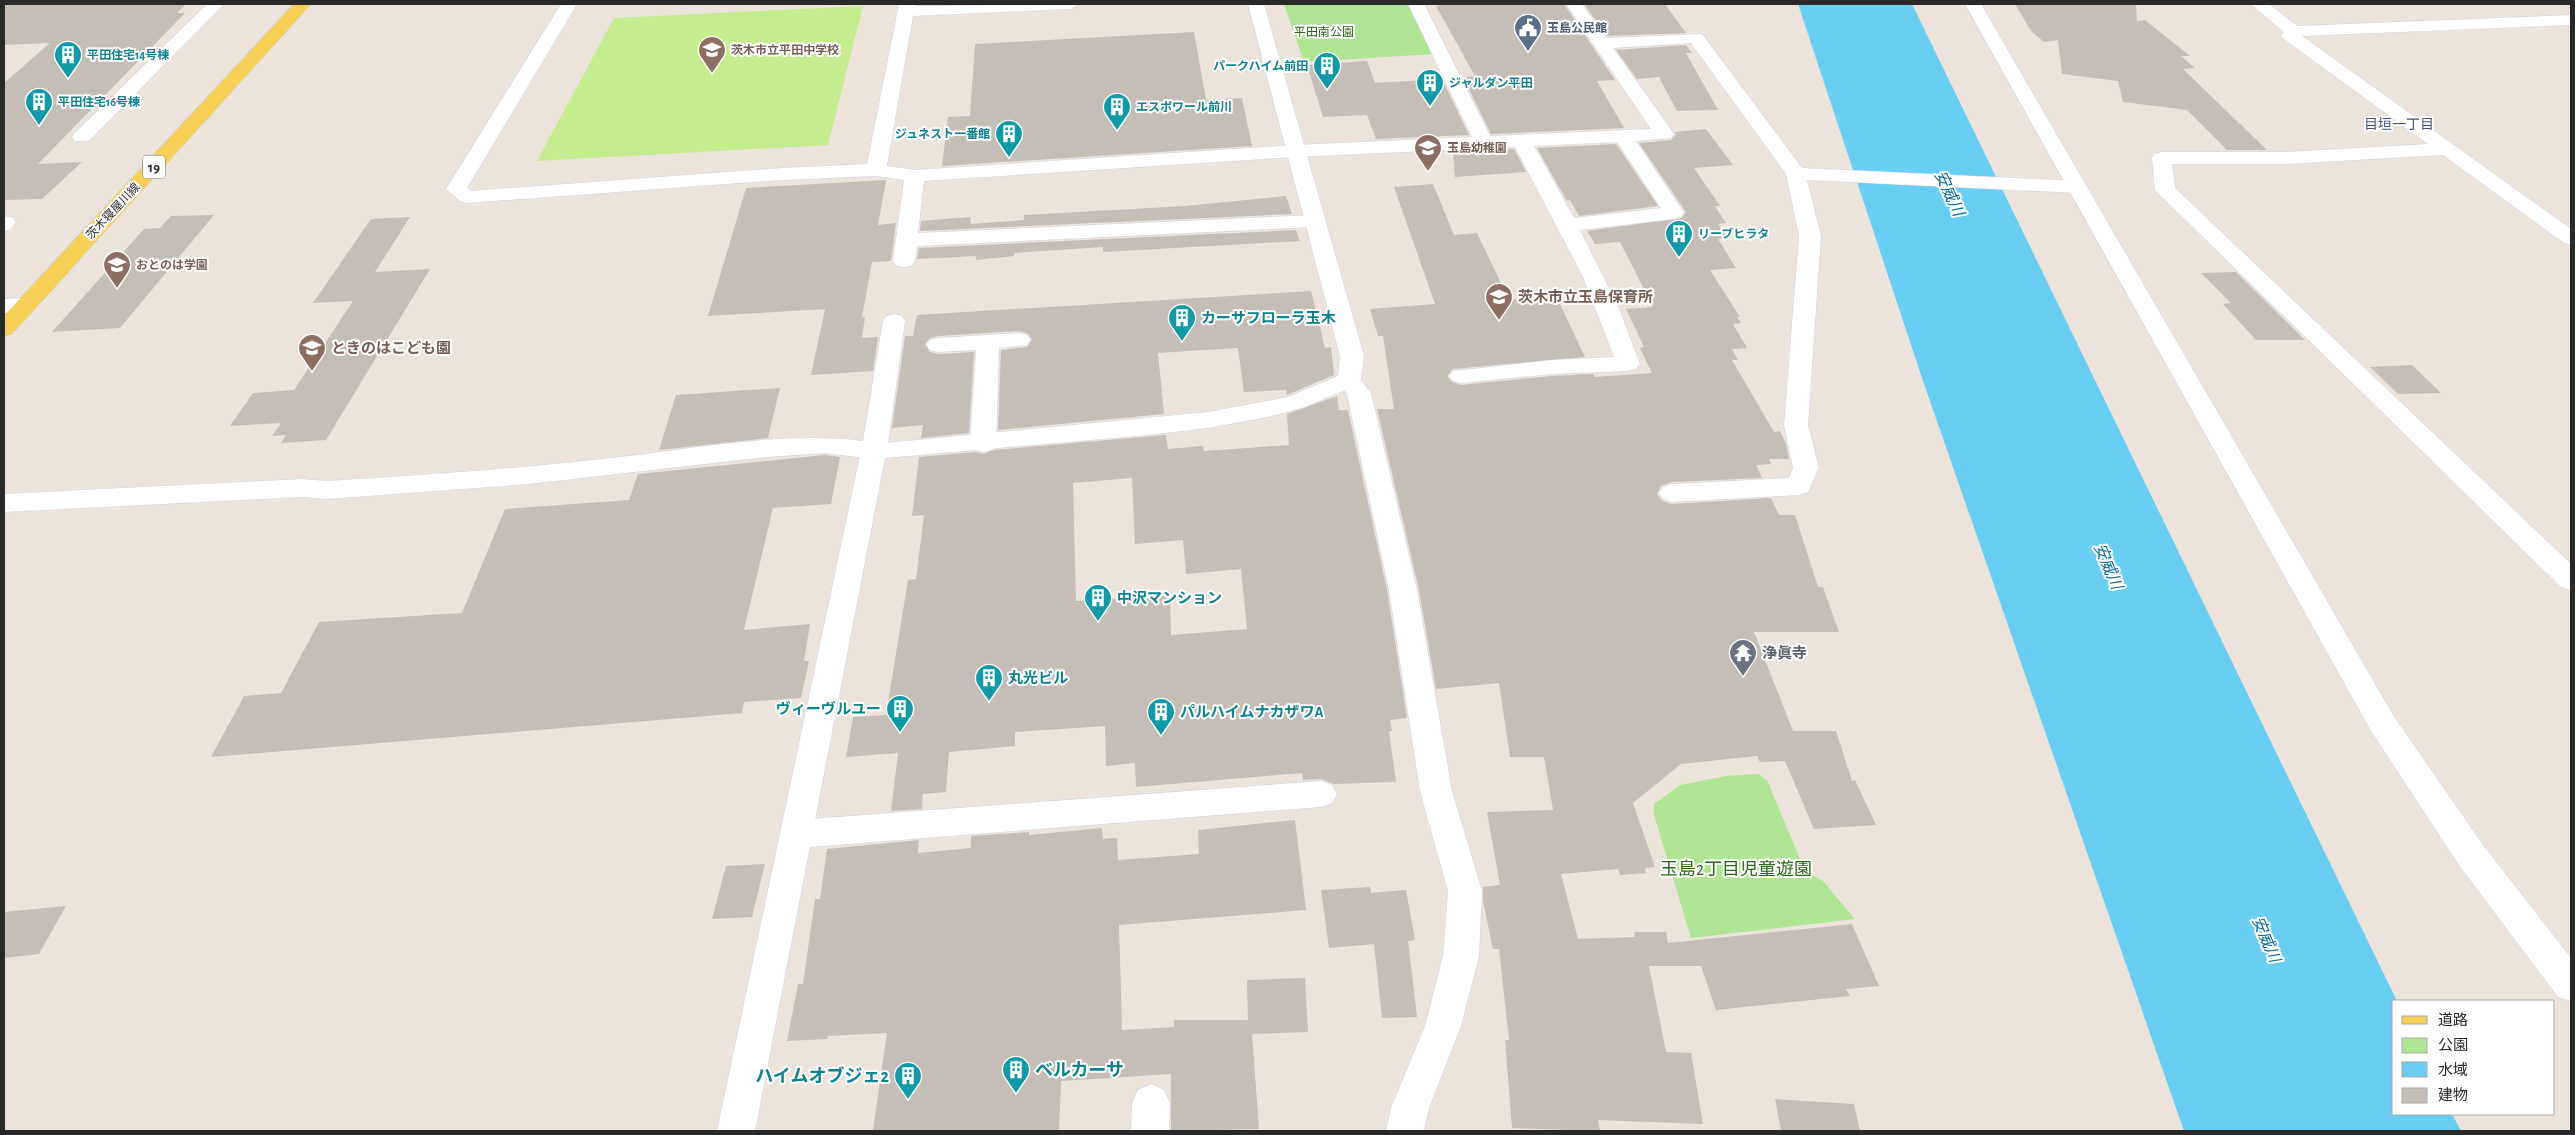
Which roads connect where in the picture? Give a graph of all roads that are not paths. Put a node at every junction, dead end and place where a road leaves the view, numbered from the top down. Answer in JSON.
{"nodes":[{"id":1,"x":216,"y":4,"type":"edge"},
{"id":2,"x":303,"y":4,"type":"edge"},
{"id":3,"x":569,"y":4,"type":"edge"},
{"id":4,"x":1071,"y":4,"type":"edge"},
{"id":5,"x":1256,"y":4,"type":"edge"},
{"id":6,"x":1416,"y":4,"type":"edge"},
{"id":7,"x":1574,"y":4,"type":"edge"},
{"id":8,"x":1973,"y":4,"type":"edge"},
{"id":9,"x":2259,"y":4,"type":"edge"},
{"id":10,"x":907,"y":8,"type":"edge"},
{"id":11,"x":2571,"y":20,"type":"edge"},
{"id":12,"x":2294,"y":31,"type":"junction"},
{"id":13,"x":1601,"y":44,"type":"junction"},
{"id":14,"x":1622,"y":135,"type":"junction"},
{"id":15,"x":82,"y":137,"type":"dead end"},
{"id":16,"x":1521,"y":139,"type":"junction"},
{"id":17,"x":1484,"y":141,"type":"junction"},
{"id":18,"x":2447,"y":149,"type":"junction"},
{"id":19,"x":1295,"y":150,"type":"junction"},
{"id":20,"x":876,"y":170,"type":"junction"},
{"id":21,"x":1801,"y":174,"type":"junction"},
{"id":22,"x":915,"y":176,"type":"junction"},
{"id":23,"x":2077,"y":187,"type":"junction"},
{"id":24,"x":1314,"y":220,"type":"junction"},
{"id":25,"x":1566,"y":226,"type":"junction"},
{"id":26,"x":2571,"y":239,"type":"edge"},
{"id":27,"x":906,"y":240,"type":"junction"},
{"id":28,"x":904,"y":262,"type":"dead end"},
{"id":29,"x":15,"y":306,"type":"edge"},
{"id":30,"x":894,"y":321,"type":"dead end"},
{"id":31,"x":4,"y":329,"type":"edge"},
{"id":32,"x":1019,"y":340,"type":"dead end"},
{"id":33,"x":988,"y":342,"type":"junction"},
{"id":34,"x":938,"y":344,"type":"dead end"},
{"id":35,"x":1460,"y":376,"type":"dead end"},
{"id":36,"x":1349,"y":380,"type":"junction"},
{"id":37,"x":983,"y":444,"type":"junction"},
{"id":38,"x":874,"y":450,"type":"junction"},
{"id":39,"x":1672,"y":493,"type":"dead end"},
{"id":40,"x":4,"y":503,"type":"edge"},
{"id":41,"x":2571,"y":580,"type":"edge"},
{"id":42,"x":1321,"y":794,"type":"dead end"},
{"id":43,"x":797,"y":834,"type":"junction"},
{"id":44,"x":2571,"y":985,"type":"edge"},
{"id":45,"x":736,"y":1131,"type":"edge"},
{"id":46,"x":1405,"y":1131,"type":"edge"}],
"edges":[{"from":1,"to":15,"type":"street"},
{"from":2,"to":29,"type":"main road","name":"茨木寝屋川線","number":"19"},
{"from":3,"to":20,"type":"street"},
{"from":4,"to":10,"type":"street"},
{"from":5,"to":19,"type":"street"},
{"from":6,"to":17,"type":"street"},
{"from":7,"to":13,"type":"street"},
{"from":8,"to":23,"type":"street"},
{"from":9,"to":12,"type":"street"},
{"from":10,"to":20,"type":"street"},
{"from":11,"to":12,"type":"street"},
{"from":12,"to":18,"type":"street"},
{"from":13,"to":14,"type":"street"},
{"from":13,"to":21,"type":"street"},
{"from":14,"to":16,"type":"street"},
{"from":14,"to":25,"type":"street"},
{"from":16,"to":17,"type":"street"},
{"from":16,"to":25,"type":"street"},
{"from":17,"to":19,"type":"street"},
{"from":18,"to":26,"type":"street"},
{"from":18,"to":41,"type":"street"},
{"from":19,"to":22,"type":"street"},
{"from":19,"to":24,"type":"street"},
{"from":20,"to":22,"type":"street"},
{"from":21,"to":23,"type":"street"},
{"from":21,"to":39,"type":"street"},
{"from":22,"to":27,"type":"street"},
{"from":23,"to":44,"type":"street"},
{"from":24,"to":27,"type":"street"},
{"from":24,"to":36,"type":"street"},
{"from":25,"to":35,"type":"street"},
{"from":27,"to":28,"type":"street"},
{"from":29,"to":31,"type":"main road","name":"茨木寝屋川線","number":"19"},
{"from":30,"to":38,"type":"street"},
{"from":32,"to":33,"type":"street"},
{"from":33,"to":34,"type":"street"},
{"from":33,"to":37,"type":"street"},
{"from":36,"to":37,"type":"street"},
{"from":36,"to":46,"type":"street"},
{"from":37,"to":38,"type":"street"},
{"from":38,"to":40,"type":"street"},
{"from":38,"to":43,"type":"street"},
{"from":42,"to":43,"type":"street"},
{"from":43,"to":45,"type":"street"}]}
